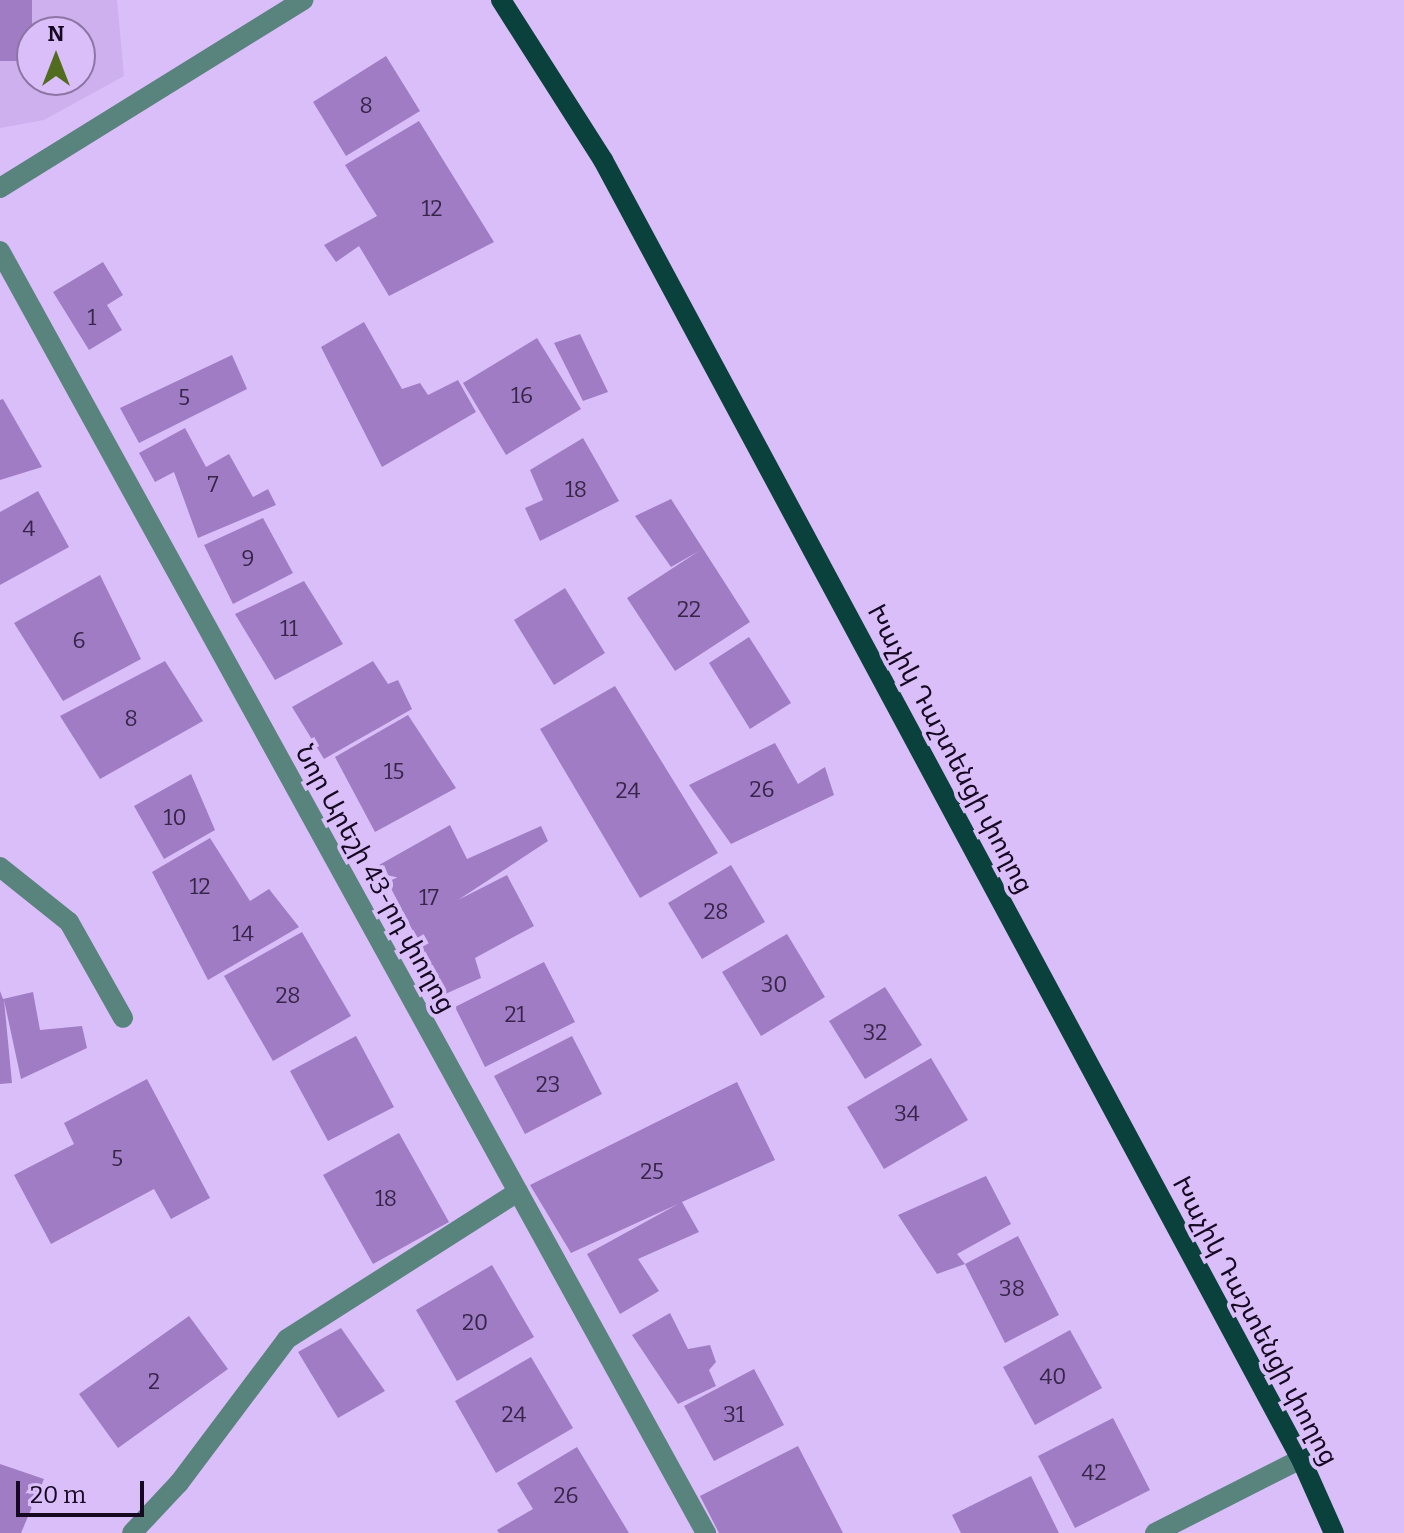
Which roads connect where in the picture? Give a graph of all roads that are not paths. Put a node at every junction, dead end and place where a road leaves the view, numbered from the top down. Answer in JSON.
{"nodes":[{"id":1,"x":303,"y":0,"type":"edge"},
{"id":2,"x":501,"y":0,"type":"edge"},
{"id":3,"x":0,"y":188,"type":"edge"},
{"id":4,"x":0,"y":251,"type":"edge"},
{"id":5,"x":0,"y":867,"type":"edge"},
{"id":6,"x":123,"y":1018,"type":"dead end"},
{"id":7,"x":518,"y":1192,"type":"junction"},
{"id":8,"x":1301,"y":1459,"type":"junction"},
{"id":9,"x":132,"y":1533,"type":"edge"},
{"id":10,"x":706,"y":1533,"type":"edge"},
{"id":11,"x":1155,"y":1533,"type":"edge"},
{"id":12,"x":1334,"y":1533,"type":"edge"}],
"edges":[{"from":1,"to":3,"type":"street"},
{"from":2,"to":8,"type":"main road","name":"Խաչիկ Դաշտենցի փողոց"},
{"from":4,"to":7,"type":"street","name":"Նոր Արեշի 43-րդ փողոց"},
{"from":5,"to":6,"type":"street"},
{"from":7,"to":9,"type":"street"},
{"from":7,"to":10,"type":"street","name":"Նոր Արեշի 43-րդ փողոց"},
{"from":8,"to":11,"type":"street"},
{"from":8,"to":12,"type":"main road","name":"Խաչիկ Դաշտենցի փողոց"}]}
